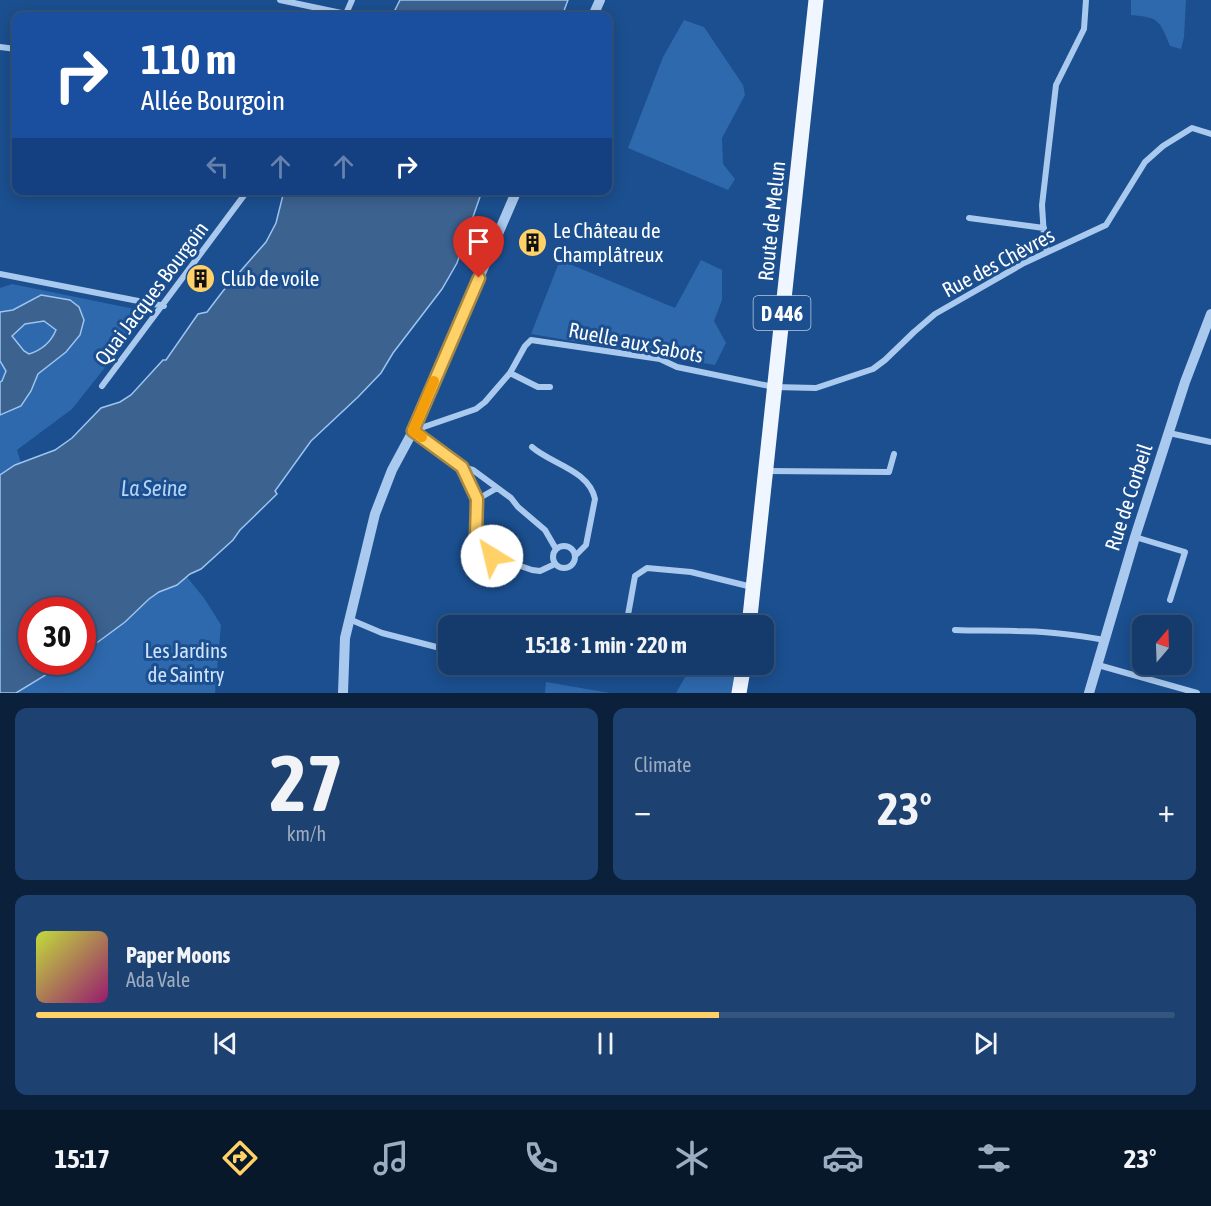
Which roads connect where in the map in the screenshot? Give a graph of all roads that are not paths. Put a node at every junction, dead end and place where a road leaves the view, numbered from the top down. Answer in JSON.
{"nodes":[{"id":1,"x":280,"y":0,"type":"edge"},
{"id":2,"x":816,"y":0,"type":"edge"},
{"id":3,"x":1086,"y":0,"type":"edge"},
{"id":4,"x":333,"y":12,"type":"edge"},
{"id":5,"x":1211,"y":134,"type":"edge"},
{"id":6,"x":244,"y":195,"type":"edge"},
{"id":7,"x":515,"y":195,"type":"edge"},
{"id":8,"x":969,"y":218,"type":"dead end"},
{"id":9,"x":1044,"y":228,"type":"junction"},
{"id":10,"x":1047,"y":250,"type":"junction"},
{"id":11,"x":0,"y":274,"type":"edge"},
{"id":12,"x":164,"y":306,"type":"junction"},
{"id":13,"x":1211,"y":314,"type":"edge"},
{"id":14,"x":510,"y":373,"type":"junction"},
{"id":15,"x":102,"y":386,"type":"dead end"},
{"id":16,"x":550,"y":387,"type":"dead end"},
{"id":17,"x":774,"y":387,"type":"junction"},
{"id":18,"x":413,"y":431,"type":"junction"},
{"id":19,"x":1169,"y":433,"type":"junction"},
{"id":20,"x":1211,"y":442,"type":"edge"},
{"id":21,"x":532,"y":447,"type":"dead end"},
{"id":22,"x":894,"y":454,"type":"dead end"},
{"id":23,"x":462,"y":467,"type":"junction"},
{"id":24,"x":765,"y":471,"type":"junction"},
{"id":25,"x":497,"y":488,"type":"junction"},
{"id":26,"x":477,"y":499,"type":"junction"},
{"id":27,"x":1136,"y":537,"type":"junction"},
{"id":28,"x":556,"y":549,"type":"junction"},
{"id":29,"x":575,"y":555,"type":"junction"},
{"id":30,"x":555,"y":564,"type":"junction"},
{"id":31,"x":753,"y":587,"type":"junction"},
{"id":32,"x":1170,"y":600,"type":"dead end"},
{"id":33,"x":628,"y":615,"type":"edge"},
{"id":34,"x":750,"y":615,"type":"edge"},
{"id":35,"x":349,"y":619,"type":"junction"},
{"id":36,"x":955,"y":630,"type":"dead end"},
{"id":37,"x":1106,"y":640,"type":"junction"},
{"id":38,"x":438,"y":647,"type":"edge"},
{"id":39,"x":1098,"y":665,"type":"junction"},
{"id":40,"x":742,"y":675,"type":"edge"},
{"id":41,"x":343,"y":693,"type":"edge"},
{"id":42,"x":739,"y":693,"type":"edge"},
{"id":43,"x":1089,"y":693,"type":"edge"},
{"id":44,"x":1197,"y":693,"type":"edge"}],
"edges":[{"from":1,"to":4,"type":"street"},
{"from":2,"to":17,"type":"main road","name":"Route de Melun","number":"D 446"},
{"from":3,"to":9,"type":"street"},
{"from":5,"to":10,"type":"street","name":"Rue des Chèvres"},
{"from":6,"to":12,"type":"street","name":"Quai Jacques Bourgoin"},
{"from":7,"to":18,"type":"street"},
{"from":8,"to":9,"type":"street"},
{"from":9,"to":10,"type":"street"},
{"from":10,"to":17,"type":"street","name":"Rue des Chèvres"},
{"from":11,"to":12,"type":"street"},
{"from":12,"to":15,"type":"street","name":"Quai Jacques Bourgoin"},
{"from":13,"to":19,"type":"street","name":"Rue de Corbeil"},
{"from":14,"to":16,"type":"street"},
{"from":14,"to":17,"type":"street","name":"Ruelle aux Sabots"},
{"from":14,"to":18,"type":"street","name":"Ruelle aux Sabots"},
{"from":17,"to":24,"type":"main road","name":"Route de Melun","number":"D 446"},
{"from":18,"to":23,"type":"street"},
{"from":18,"to":35,"type":"street"},
{"from":19,"to":20,"type":"street"},
{"from":19,"to":27,"type":"street","name":"Rue de Corbeil"},
{"from":21,"to":29,"type":"street"},
{"from":22,"to":24,"type":"street"},
{"from":23,"to":25,"type":"street"},
{"from":23,"to":26,"type":"street"},
{"from":24,"to":31,"type":"main road","name":"Route de Melun","number":"D 446"},
{"from":25,"to":26,"type":"street"},
{"from":25,"to":28,"type":"street"},
{"from":26,"to":30,"type":"street"},
{"from":27,"to":32,"type":"street"},
{"from":27,"to":37,"type":"street","name":"Rue de Corbeil"},
{"from":28,"to":29,"type":"street"},
{"from":28,"to":30,"type":"street"},
{"from":29,"to":30,"type":"street"},
{"from":31,"to":33,"type":"street"},
{"from":31,"to":34,"type":"main road","name":"Route de Melun","number":"D 446"},
{"from":35,"to":38,"type":"street"},
{"from":35,"to":41,"type":"street"},
{"from":36,"to":37,"type":"street"},
{"from":37,"to":39,"type":"street","name":"Rue de Corbeil"},
{"from":39,"to":43,"type":"street","name":"Rue de Corbeil"},
{"from":39,"to":44,"type":"street"},
{"from":40,"to":42,"type":"main road"}]}
